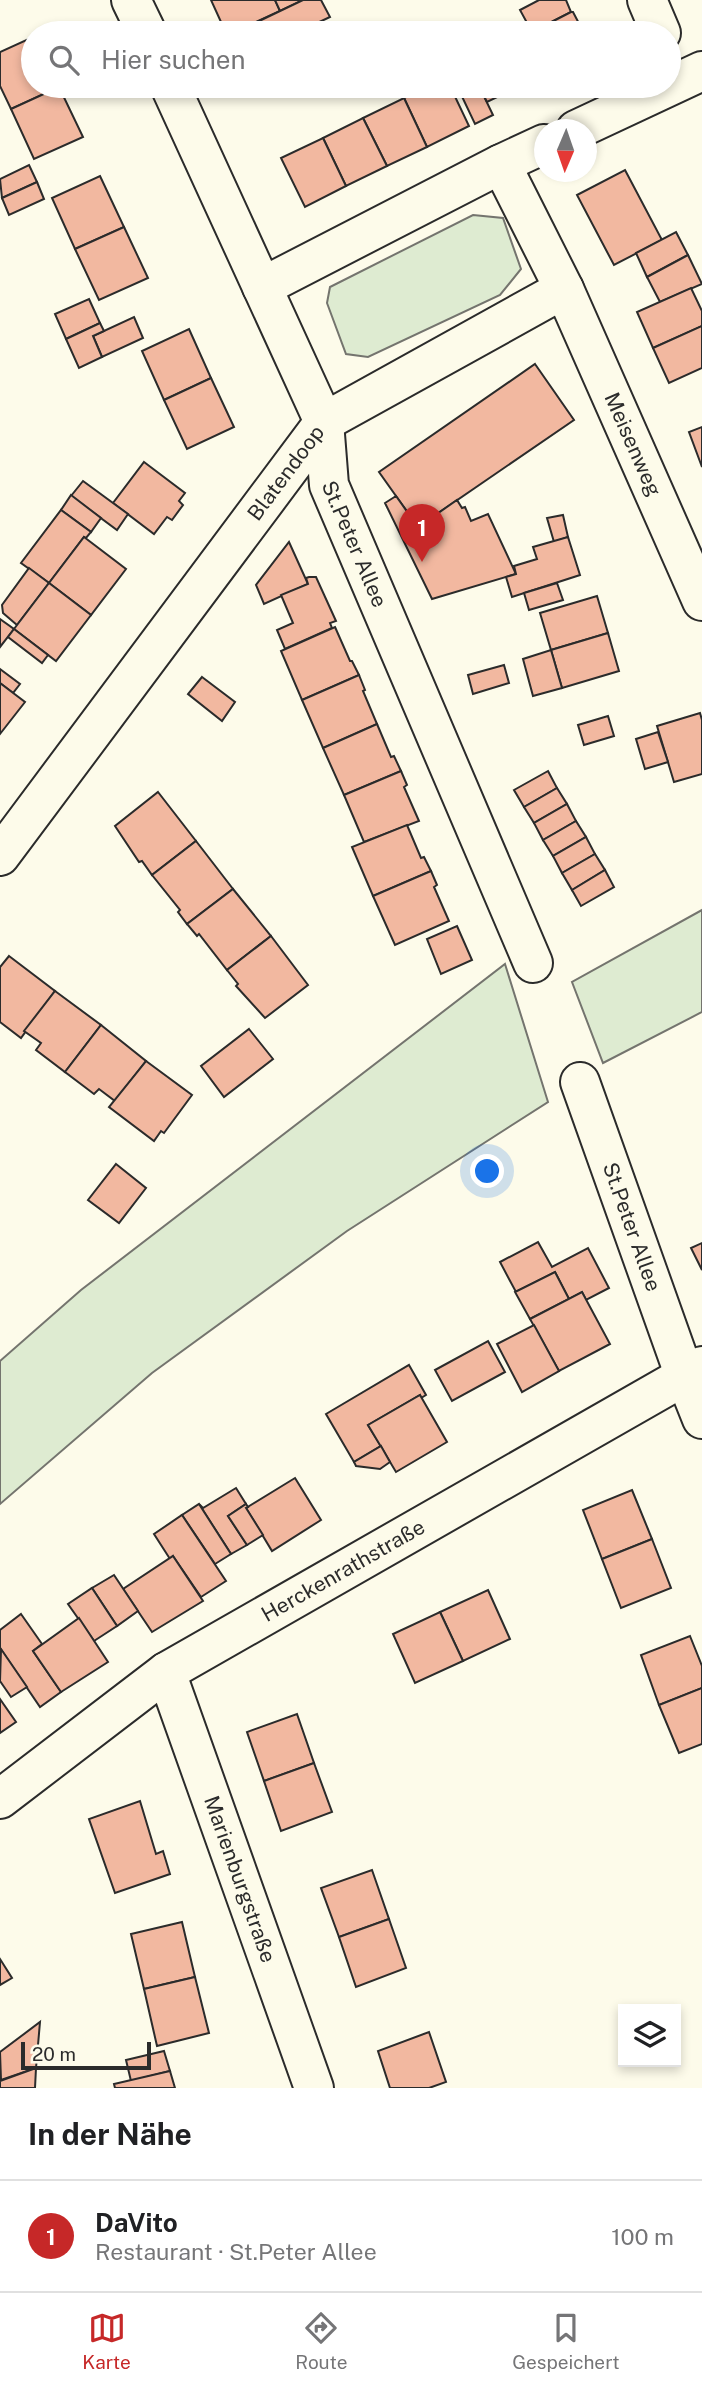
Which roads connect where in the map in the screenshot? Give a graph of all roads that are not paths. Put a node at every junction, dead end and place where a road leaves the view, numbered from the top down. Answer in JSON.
{"nodes":[{"id":1,"x":131,"y":0,"type":"edge"},
{"id":2,"x":647,"y":0,"type":"edge"},
{"id":3,"x":141,"y":21,"type":"edge"},
{"id":4,"x":657,"y":21,"type":"edge"},
{"id":5,"x":175,"y":98,"type":"edge"},
{"id":6,"x":631,"y":98,"type":"edge"},
{"id":7,"x":595,"y":119,"type":"edge"},
{"id":8,"x":534,"y":149,"type":"edge"},
{"id":9,"x":501,"y":164,"type":"junction"},
{"id":10,"x":262,"y":287,"type":"junction"},
{"id":11,"x":564,"y":289,"type":"junction"},
{"id":12,"x":324,"y":422,"type":"junction"},
{"id":13,"x":702,"y":601,"type":"edge"},
{"id":14,"x":0,"y":856,"type":"edge"},
{"id":15,"x":533,"y":963,"type":"dead end"},
{"id":16,"x":580,"y":1082,"type":"dead end"},
{"id":17,"x":693,"y":1370,"type":"edge"},
{"id":18,"x":702,"y":1419,"type":"edge"},
{"id":19,"x":166,"y":1672,"type":"junction"},
{"id":20,"x":0,"y":1799,"type":"edge"},
{"id":21,"x":314,"y":2088,"type":"edge"}],
"edges":[{"from":1,"to":3,"type":"street"},
{"from":2,"to":4,"type":"street"},
{"from":5,"to":10,"type":"street","name":"St.Peter Allee"},
{"from":6,"to":7,"type":"street"},
{"from":8,"to":9,"type":"street"},
{"from":9,"to":10,"type":"street"},
{"from":9,"to":11,"type":"street"},
{"from":10,"to":12,"type":"street","name":"St.Peter Allee"},
{"from":11,"to":12,"type":"street","name":"Blatendoop"},
{"from":11,"to":13,"type":"street","name":"Meisenweg"},
{"from":12,"to":14,"type":"street","name":"Blatendoop"},
{"from":12,"to":15,"type":"street","name":"St.Peter Allee"},
{"from":16,"to":17,"type":"street","name":"St.Peter Allee"},
{"from":17,"to":18,"type":"street","name":"St.Peter Allee"},
{"from":17,"to":19,"type":"street","name":"Herckenrathstraße"},
{"from":19,"to":20,"type":"street","name":"Herckenrathstraße"},
{"from":19,"to":21,"type":"street","name":"Marienburgstraße"}]}
